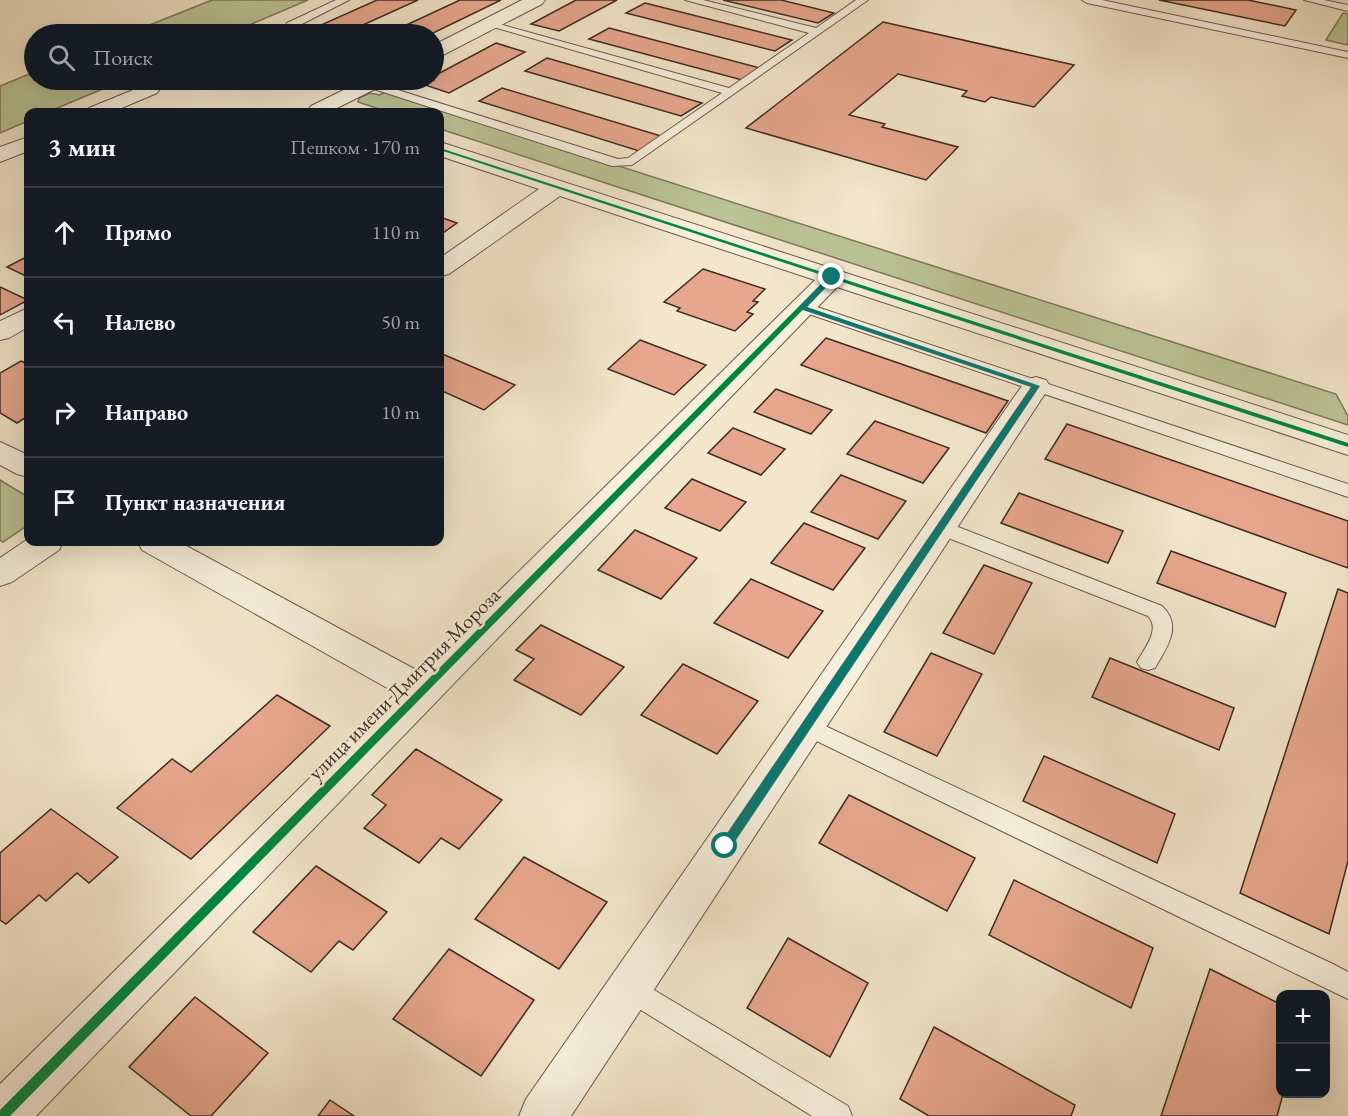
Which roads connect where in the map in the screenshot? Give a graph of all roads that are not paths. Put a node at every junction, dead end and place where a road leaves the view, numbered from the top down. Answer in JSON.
{"nodes":[{"id":1,"x":344,"y":0,"type":"edge"},
{"id":2,"x":536,"y":0,"type":"edge"},
{"id":3,"x":690,"y":0,"type":"edge"},
{"id":4,"x":863,"y":0,"type":"edge"},
{"id":5,"x":1088,"y":0,"type":"edge"},
{"id":6,"x":1309,"y":0,"type":"edge"},
{"id":7,"x":1348,"y":8,"type":"edge"},
{"id":8,"x":293,"y":24,"type":"edge"},
{"id":9,"x":488,"y":24,"type":"junction"},
{"id":10,"x":818,"y":32,"type":"junction"},
{"id":11,"x":444,"y":47,"type":"edge"},
{"id":12,"x":1348,"y":55,"type":"edge"},
{"id":13,"x":148,"y":90,"type":"edge"},
{"id":14,"x":354,"y":90,"type":"edge"},
{"id":15,"x":395,"y":90,"type":"edge"},
{"id":16,"x":731,"y":92,"type":"junction"},
{"id":17,"x":105,"y":108,"type":"edge"},
{"id":18,"x":327,"y":108,"type":"edge"},
{"id":19,"x":24,"y":145,"type":"edge"},
{"id":20,"x":444,"y":150,"type":"edge"},
{"id":21,"x":0,"y":155,"type":"edge"},
{"id":22,"x":557,"y":188,"type":"junction"},
{"id":23,"x":444,"y":266,"type":"edge"},
{"id":24,"x":832,"y":277,"type":"junction"},
{"id":25,"x":802,"y":308,"type":"junction"},
{"id":26,"x":24,"y":318,"type":"edge"},
{"id":27,"x":0,"y":332,"type":"edge"},
{"id":28,"x":1036,"y":386,"type":"junction"},
{"id":29,"x":1348,"y":445,"type":"edge"},
{"id":30,"x":0,"y":452,"type":"edge"},
{"id":31,"x":24,"y":465,"type":"edge"},
{"id":32,"x":1348,"y":491,"type":"edge"},
{"id":33,"x":940,"y":527,"type":"junction"},
{"id":34,"x":41,"y":546,"type":"edge"},
{"id":35,"x":161,"y":546,"type":"edge"},
{"id":36,"x":0,"y":574,"type":"edge"},
{"id":37,"x":1148,"y":662,"type":"dead end"},
{"id":38,"x":423,"y":691,"type":"junction"},
{"id":39,"x":806,"y":726,"type":"junction"},
{"id":40,"x":1348,"y":986,"type":"edge"},
{"id":41,"x":629,"y":988,"type":"junction"},
{"id":42,"x":2,"y":1116,"type":"edge"},
{"id":43,"x":543,"y":1116,"type":"edge"},
{"id":44,"x":838,"y":1116,"type":"edge"}],
"edges":[{"from":1,"to":8,"type":"lane"},
{"from":2,"to":9,"type":"street"},
{"from":3,"to":10,"type":"lane"},
{"from":4,"to":10,"type":"lane"},
{"from":5,"to":12,"type":"lane"},
{"from":6,"to":7,"type":"lane"},
{"from":9,"to":11,"type":"street"},
{"from":9,"to":16,"type":"lane"},
{"from":10,"to":16,"type":"lane"},
{"from":13,"to":17,"type":"street"},
{"from":14,"to":18,"type":"street"},
{"from":15,"to":16,"type":"lane"},
{"from":19,"to":21,"type":"street"},
{"from":20,"to":22,"type":"street"},
{"from":22,"to":23,"type":"street"},
{"from":22,"to":24,"type":"street"},
{"from":24,"to":25,"type":"street","name":"улица имени Дмитрия Мороза"},
{"from":24,"to":29,"type":"street"},
{"from":25,"to":28,"type":"lane"},
{"from":25,"to":38,"type":"street","name":"улица имени Дмитрия Мороза"},
{"from":26,"to":27,"type":"street"},
{"from":28,"to":32,"type":"lane"},
{"from":28,"to":33,"type":"street"},
{"from":30,"to":31,"type":"street"},
{"from":33,"to":37,"type":"lane"},
{"from":33,"to":39,"type":"street"},
{"from":34,"to":36,"type":"street"},
{"from":35,"to":38,"type":"street"},
{"from":38,"to":42,"type":"street","name":"улица имени Дмитрия Мороза"},
{"from":39,"to":40,"type":"lane"},
{"from":39,"to":41,"type":"street"},
{"from":41,"to":43,"type":"street"},
{"from":41,"to":44,"type":"lane"}]}
